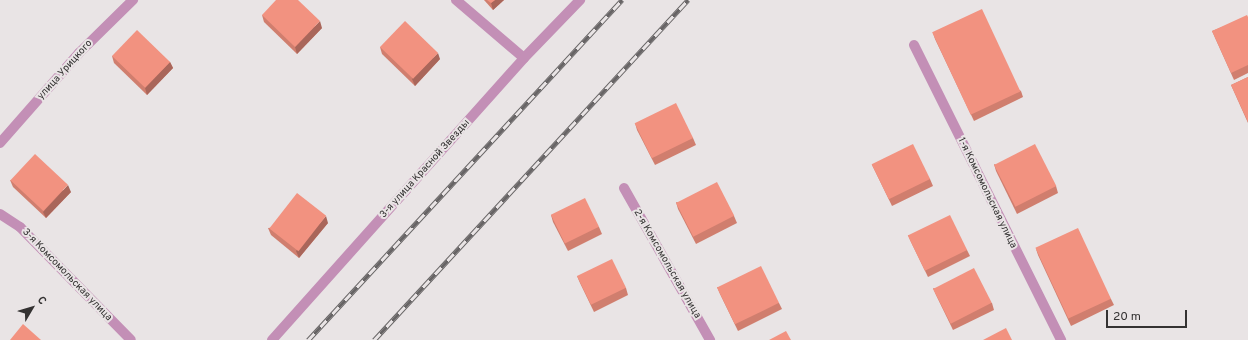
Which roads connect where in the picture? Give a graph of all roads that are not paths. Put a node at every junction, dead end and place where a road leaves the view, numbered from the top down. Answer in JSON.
{"nodes":[{"id":1,"x":132,"y":0,"type":"edge"},
{"id":2,"x":456,"y":0,"type":"edge"},
{"id":3,"x":580,"y":0,"type":"edge"},
{"id":4,"x":914,"y":45,"type":"dead end"},
{"id":5,"x":524,"y":58,"type":"junction"},
{"id":6,"x":0,"y":143,"type":"edge"},
{"id":7,"x":624,"y":188,"type":"dead end"},
{"id":8,"x":0,"y":214,"type":"edge"},
{"id":9,"x":131,"y":340,"type":"edge"},
{"id":10,"x":272,"y":340,"type":"edge"},
{"id":11,"x":710,"y":340,"type":"edge"},
{"id":12,"x":1061,"y":340,"type":"edge"}],
"edges":[{"from":1,"to":6,"type":"street","name":"улица Урицкого"},
{"from":2,"to":5,"type":"street"},
{"from":3,"to":5,"type":"street","name":"3-я улица Красной Звезды"},
{"from":4,"to":12,"type":"street","name":"1-я Комсомольская улица"},
{"from":5,"to":10,"type":"street","name":"3-я улица Красной Звезды"},
{"from":7,"to":11,"type":"street","name":"2-я Комсомольская улица"},
{"from":8,"to":9,"type":"street","name":"3-я Комсомольская улица"}]}
